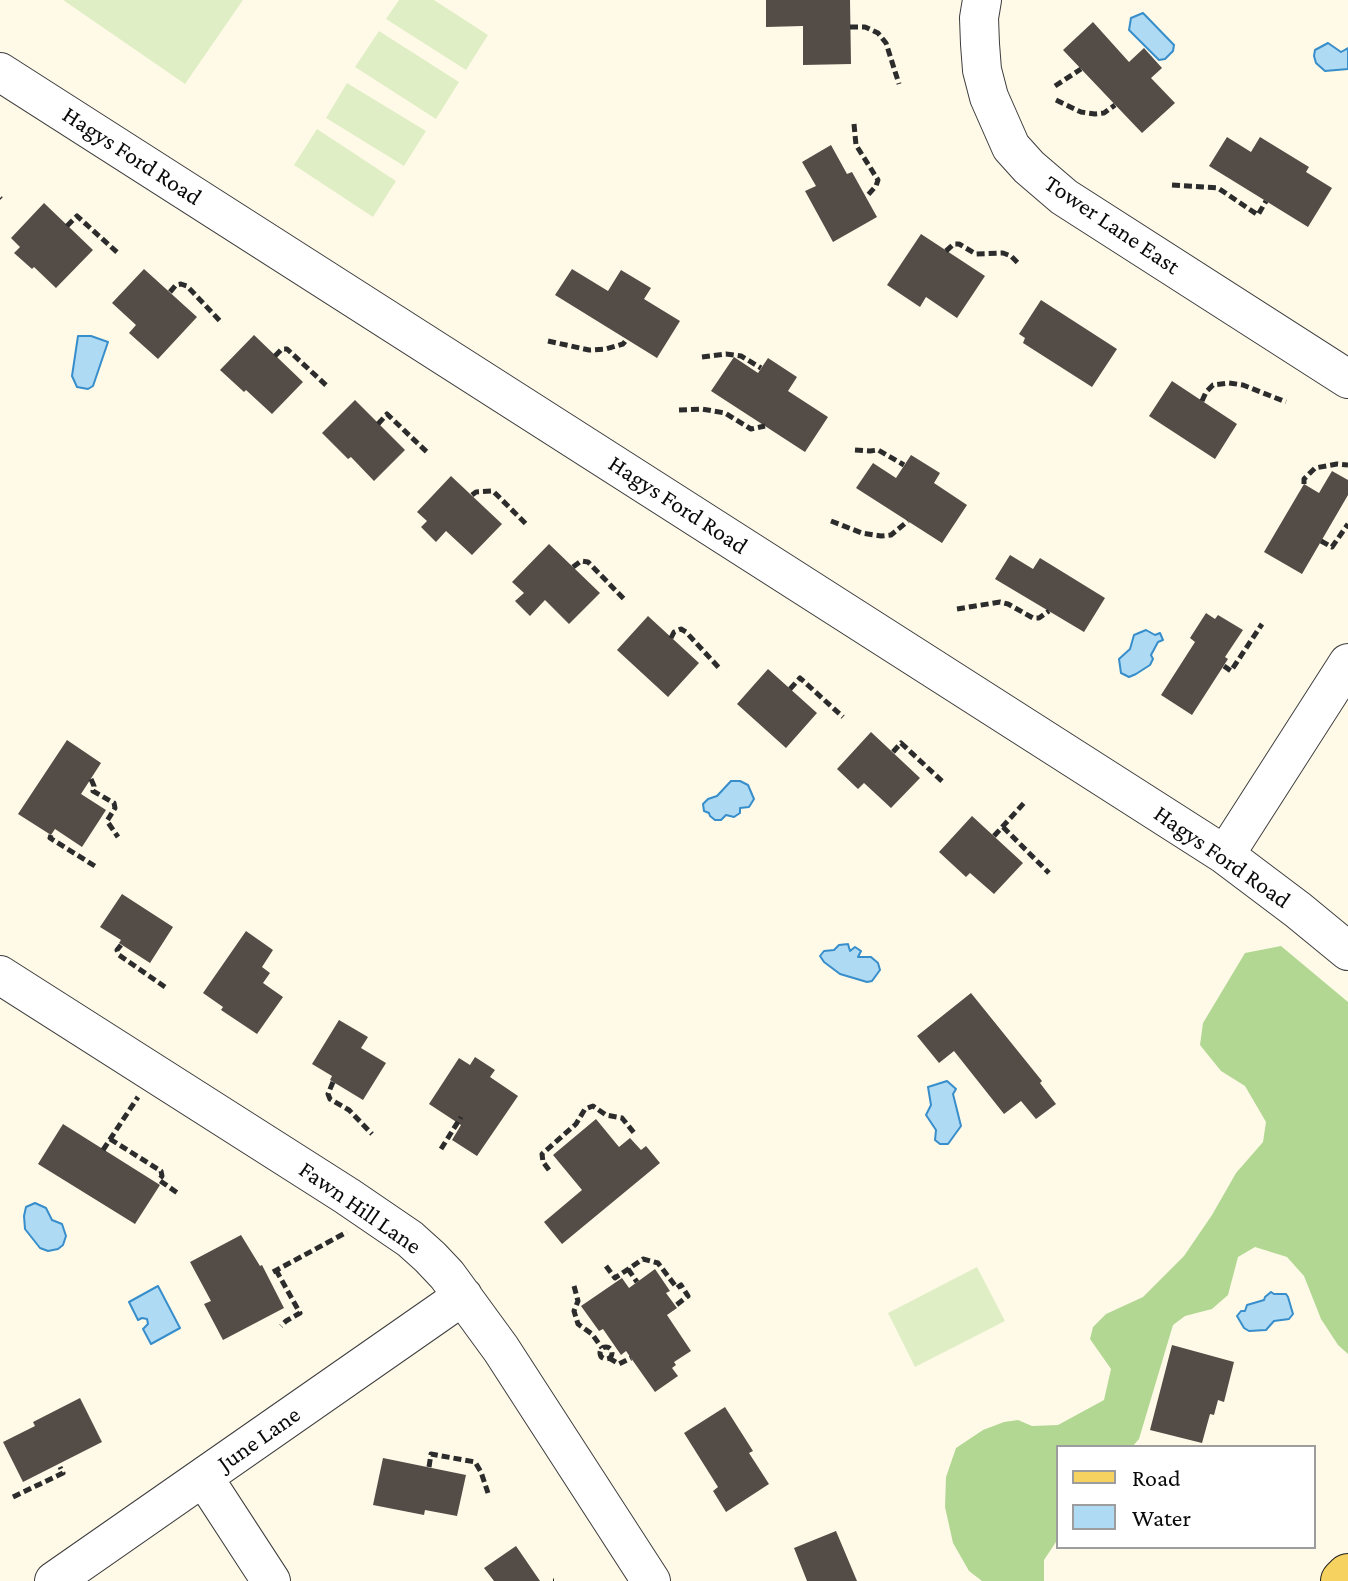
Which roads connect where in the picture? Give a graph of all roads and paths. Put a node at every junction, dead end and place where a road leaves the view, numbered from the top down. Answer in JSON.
{"nodes":[{"id":1,"x":982,"y":0,"type":"edge"},
{"id":2,"x":850,"y":27,"type":"dead end"},
{"id":3,"x":1081,"y":69,"type":"dead end"},
{"id":4,"x":0,"y":72,"type":"edge"},
{"id":5,"x":899,"y":84,"type":"dead end"},
{"id":6,"x":1055,"y":86,"type":"dead end"},
{"id":7,"x":1056,"y":100,"type":"dead end"},
{"id":8,"x":1115,"y":105,"type":"dead end"},
{"id":9,"x":854,"y":124,"type":"dead end"},
{"id":10,"x":1172,"y":185,"type":"dead end"},
{"id":11,"x":866,"y":197,"type":"dead end"},
{"id":12,"x":1266,"y":201,"type":"dead end"},
{"id":13,"x":67,"y":226,"type":"dead end"},
{"id":14,"x":946,"y":251,"type":"dead end"},
{"id":15,"x":119,"y":254,"type":"dead end"},
{"id":16,"x":1019,"y":264,"type":"dead end"},
{"id":17,"x":170,"y":292,"type":"dead end"},
{"id":18,"x":221,"y":322,"type":"dead end"},
{"id":19,"x":627,"y":339,"type":"dead end"},
{"id":20,"x":548,"y":341,"type":"dead end"},
{"id":21,"x":275,"y":356,"type":"dead end"},
{"id":22,"x":702,"y":357,"type":"dead end"},
{"id":23,"x":761,"y":368,"type":"dead end"},
{"id":24,"x":1348,"y":379,"type":"edge"},
{"id":25,"x":328,"y":387,"type":"dead end"},
{"id":26,"x":1202,"y":401,"type":"dead end"},
{"id":27,"x":1286,"y":402,"type":"dead end"},
{"id":28,"x":679,"y":410,"type":"dead end"},
{"id":29,"x":378,"y":424,"type":"dead end"},
{"id":30,"x":765,"y":426,"type":"dead end"},
{"id":31,"x":855,"y":450,"type":"dead end"},
{"id":32,"x":429,"y":454,"type":"dead end"},
{"id":33,"x":904,"y":465,"type":"dead end"},
{"id":34,"x":1348,"y":465,"type":"edge"},
{"id":35,"x":1304,"y":484,"type":"dead end"},
{"id":36,"x":472,"y":495,"type":"dead end"},
{"id":37,"x":831,"y":521,"type":"dead end"},
{"id":38,"x":908,"y":521,"type":"dead end"},
{"id":39,"x":526,"y":524,"type":"dead end"},
{"id":40,"x":1348,"y":524,"type":"edge"},
{"id":41,"x":1321,"y":541,"type":"dead end"},
{"id":42,"x":573,"y":567,"type":"dead end"},
{"id":43,"x":624,"y":599,"type":"dead end"},
{"id":44,"x":957,"y":609,"type":"dead end"},
{"id":45,"x":1049,"y":611,"type":"dead end"},
{"id":46,"x":1262,"y":624,"type":"dead end"},
{"id":47,"x":671,"y":638,"type":"dead end"},
{"id":48,"x":1348,"y":663,"type":"edge"},
{"id":49,"x":1224,"y":666,"type":"dead end"},
{"id":50,"x":721,"y":670,"type":"dead end"},
{"id":51,"x":790,"y":689,"type":"dead end"},
{"id":52,"x":843,"y":717,"type":"dead end"},
{"id":53,"x":893,"y":752,"type":"dead end"},
{"id":54,"x":91,"y":779,"type":"dead end"},
{"id":55,"x":944,"y":783,"type":"dead end"},
{"id":56,"x":1024,"y":803,"type":"dead end"},
{"id":57,"x":1003,"y":827,"type":"junction"},
{"id":58,"x":51,"y":835,"type":"dead end"},
{"id":59,"x":994,"y":836,"type":"dead end"},
{"id":60,"x":118,"y":837,"type":"dead end"},
{"id":61,"x":1225,"y":855,"type":"junction"},
{"id":62,"x":98,"y":868,"type":"dead end"},
{"id":63,"x":1049,"y":873,"type":"dead end"},
{"id":64,"x":121,"y":945,"type":"dead end"},
{"id":65,"x":1348,"y":951,"type":"edge"},
{"id":66,"x":0,"y":975,"type":"edge"},
{"id":67,"x":165,"y":987,"type":"dead end"},
{"id":68,"x":154,"y":1073,"type":"junction"},
{"id":69,"x":333,"y":1082,"type":"dead end"},
{"id":70,"x":461,"y":1117,"type":"dead end"},
{"id":71,"x":372,"y":1134,"type":"dead end"},
{"id":72,"x":635,"y":1134,"type":"dead end"},
{"id":73,"x":110,"y":1139,"type":"junction"},
{"id":74,"x":441,"y":1149,"type":"dead end"},
{"id":75,"x":103,"y":1150,"type":"dead end"},
{"id":76,"x":549,"y":1170,"type":"dead end"},
{"id":77,"x":179,"y":1194,"type":"dead end"},
{"id":78,"x":374,"y":1214,"type":"junction"},
{"id":79,"x":606,"y":1266,"type":"dead end"},
{"id":80,"x":628,"y":1269,"type":"junction"},
{"id":81,"x":637,"y":1282,"type":"dead end"},
{"id":82,"x":574,"y":1286,"type":"dead end"},
{"id":83,"x":463,"y":1296,"type":"junction"},
{"id":84,"x":675,"y":1306,"type":"dead end"},
{"id":85,"x":281,"y":1326,"type":"dead end"},
{"id":86,"x":631,"y":1358,"type":"dead end"},
{"id":87,"x":60,"y":1467,"type":"dead end"},
{"id":88,"x":429,"y":1467,"type":"dead end"},
{"id":89,"x":204,"y":1478,"type":"junction"},
{"id":90,"x":488,"y":1493,"type":"dead end"},
{"id":91,"x":13,"y":1497,"type":"dead end"},
{"id":92,"x":1348,"y":1576,"type":"edge"},
{"id":93,"x":54,"y":1581,"type":"edge"},
{"id":94,"x":271,"y":1581,"type":"edge"},
{"id":95,"x":651,"y":1581,"type":"edge"},
{"id":96,"x":1343,"y":1581,"type":"edge"}],
"edges":[{"from":1,"to":24,"type":"street","name":"Tower Lane East"},
{"from":2,"to":5,"type":"path"},
{"from":3,"to":6,"type":"path"},
{"from":4,"to":61,"type":"street","name":"Hagys Ford Road"},
{"from":7,"to":8,"type":"path"},
{"from":9,"to":11,"type":"path"},
{"from":10,"to":12,"type":"path"},
{"from":13,"to":15,"type":"path"},
{"from":14,"to":16,"type":"path"},
{"from":17,"to":18,"type":"path"},
{"from":19,"to":20,"type":"path"},
{"from":21,"to":25,"type":"path"},
{"from":22,"to":23,"type":"path"},
{"from":26,"to":27,"type":"path"},
{"from":28,"to":30,"type":"path"},
{"from":29,"to":32,"type":"path"},
{"from":31,"to":33,"type":"path"},
{"from":34,"to":35,"type":"path"},
{"from":36,"to":39,"type":"path"},
{"from":37,"to":38,"type":"path"},
{"from":40,"to":41,"type":"path"},
{"from":42,"to":43,"type":"path"},
{"from":44,"to":45,"type":"path"},
{"from":46,"to":49,"type":"path"},
{"from":47,"to":50,"type":"path"},
{"from":48,"to":61,"type":"street"},
{"from":51,"to":52,"type":"path"},
{"from":53,"to":55,"type":"path"},
{"from":54,"to":60,"type":"path"},
{"from":56,"to":57,"type":"path"},
{"from":57,"to":59,"type":"path"},
{"from":57,"to":63,"type":"path"},
{"from":58,"to":62,"type":"path"},
{"from":61,"to":65,"type":"street","name":"Hagys Ford Road"},
{"from":64,"to":67,"type":"path"},
{"from":66,"to":68,"type":"street","name":"Fawn Hill Lane"},
{"from":68,"to":73,"type":"path"},
{"from":68,"to":78,"type":"street","name":"Fawn Hill Lane"},
{"from":69,"to":71,"type":"path"},
{"from":70,"to":74,"type":"path"},
{"from":72,"to":76,"type":"path"},
{"from":73,"to":75,"type":"path"},
{"from":73,"to":77,"type":"path"},
{"from":78,"to":83,"type":"street","name":"Fawn Hill Lane"},
{"from":78,"to":85,"type":"path"},
{"from":79,"to":80,"type":"path"},
{"from":80,"to":81,"type":"path"},
{"from":80,"to":84,"type":"path"},
{"from":82,"to":86,"type":"path"},
{"from":83,"to":89,"type":"street","name":"June Lane"},
{"from":83,"to":95,"type":"street","name":"Fawn Hill Lane"},
{"from":87,"to":91,"type":"path"},
{"from":88,"to":90,"type":"path"},
{"from":89,"to":93,"type":"street","name":"June Lane"},
{"from":89,"to":94,"type":"street"},
{"from":92,"to":96,"type":"main road"}]}
